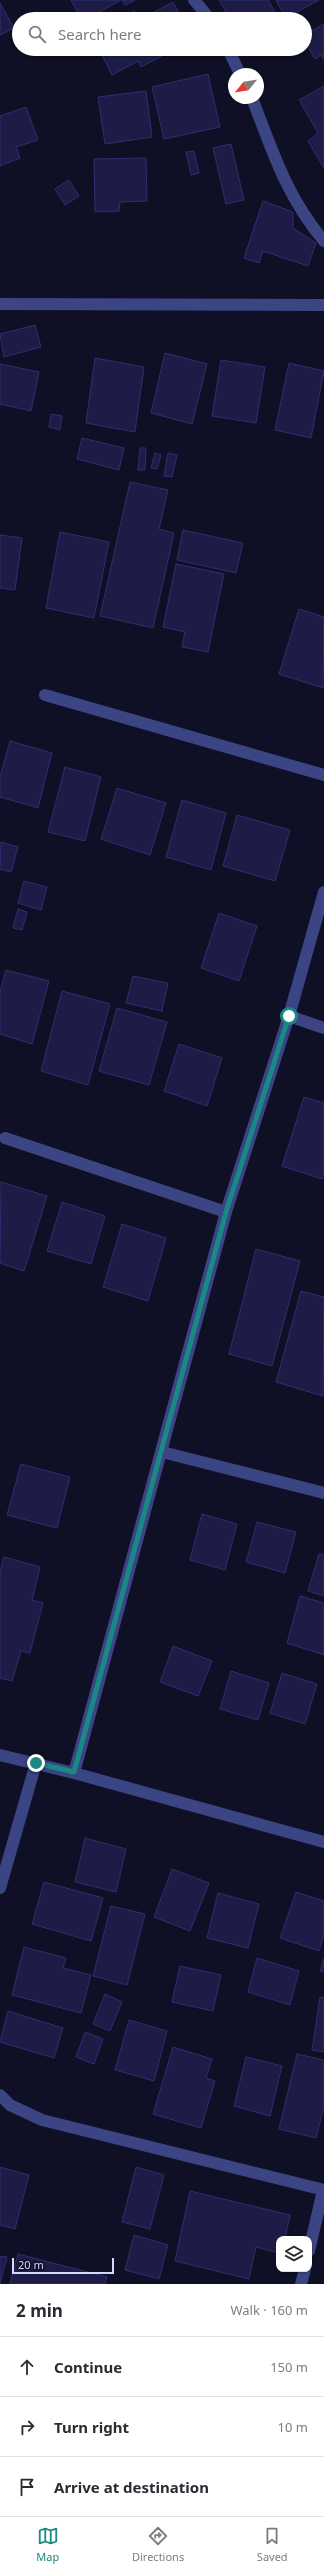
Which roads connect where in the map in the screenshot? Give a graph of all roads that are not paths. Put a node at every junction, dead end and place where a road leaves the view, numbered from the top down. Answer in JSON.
{"nodes":[{"id":1,"x":194,"y":0,"type":"edge"},
{"id":2,"x":204,"y":12,"type":"edge"},
{"id":3,"x":231,"y":56,"type":"edge"},
{"id":4,"x":237,"y":68,"type":"edge"},
{"id":5,"x":254,"y":104,"type":"edge"},
{"id":6,"x":324,"y":240,"type":"edge"},
{"id":7,"x":0,"y":304,"type":"edge"},
{"id":8,"x":324,"y":305,"type":"edge"},
{"id":9,"x":45,"y":695,"type":"dead end"},
{"id":10,"x":324,"y":775,"type":"edge"},
{"id":11,"x":324,"y":892,"type":"edge"},
{"id":12,"x":289,"y":1016,"type":"junction"},
{"id":13,"x":324,"y":1028,"type":"edge"},
{"id":14,"x":5,"y":1138,"type":"dead end"},
{"id":15,"x":226,"y":1212,"type":"junction"},
{"id":16,"x":162,"y":1452,"type":"junction"},
{"id":17,"x":324,"y":1493,"type":"edge"},
{"id":18,"x":0,"y":1755,"type":"edge"},
{"id":19,"x":36,"y":1763,"type":"junction"},
{"id":20,"x":74,"y":1772,"type":"junction"},
{"id":21,"x":324,"y":1842,"type":"edge"},
{"id":22,"x":0,"y":1888,"type":"edge"},
{"id":23,"x":0,"y":2095,"type":"edge"},
{"id":24,"x":324,"y":2190,"type":"edge"},
{"id":25,"x":312,"y":2239,"type":"edge"},
{"id":26,"x":304,"y":2272,"type":"edge"},
{"id":27,"x":301,"y":2284,"type":"edge"}],
"edges":[{"from":1,"to":2,"type":"street"},
{"from":3,"to":4,"type":"street"},
{"from":5,"to":6,"type":"street"},
{"from":7,"to":8,"type":"street"},
{"from":9,"to":10,"type":"street"},
{"from":11,"to":12,"type":"street"},
{"from":12,"to":13,"type":"street"},
{"from":12,"to":15,"type":"street"},
{"from":14,"to":15,"type":"street"},
{"from":15,"to":16,"type":"street"},
{"from":16,"to":17,"type":"street"},
{"from":16,"to":20,"type":"street"},
{"from":18,"to":19,"type":"street"},
{"from":19,"to":20,"type":"street"},
{"from":19,"to":22,"type":"street"},
{"from":20,"to":21,"type":"street"},
{"from":23,"to":24,"type":"street"},
{"from":24,"to":25,"type":"street"},
{"from":26,"to":27,"type":"street"}]}
